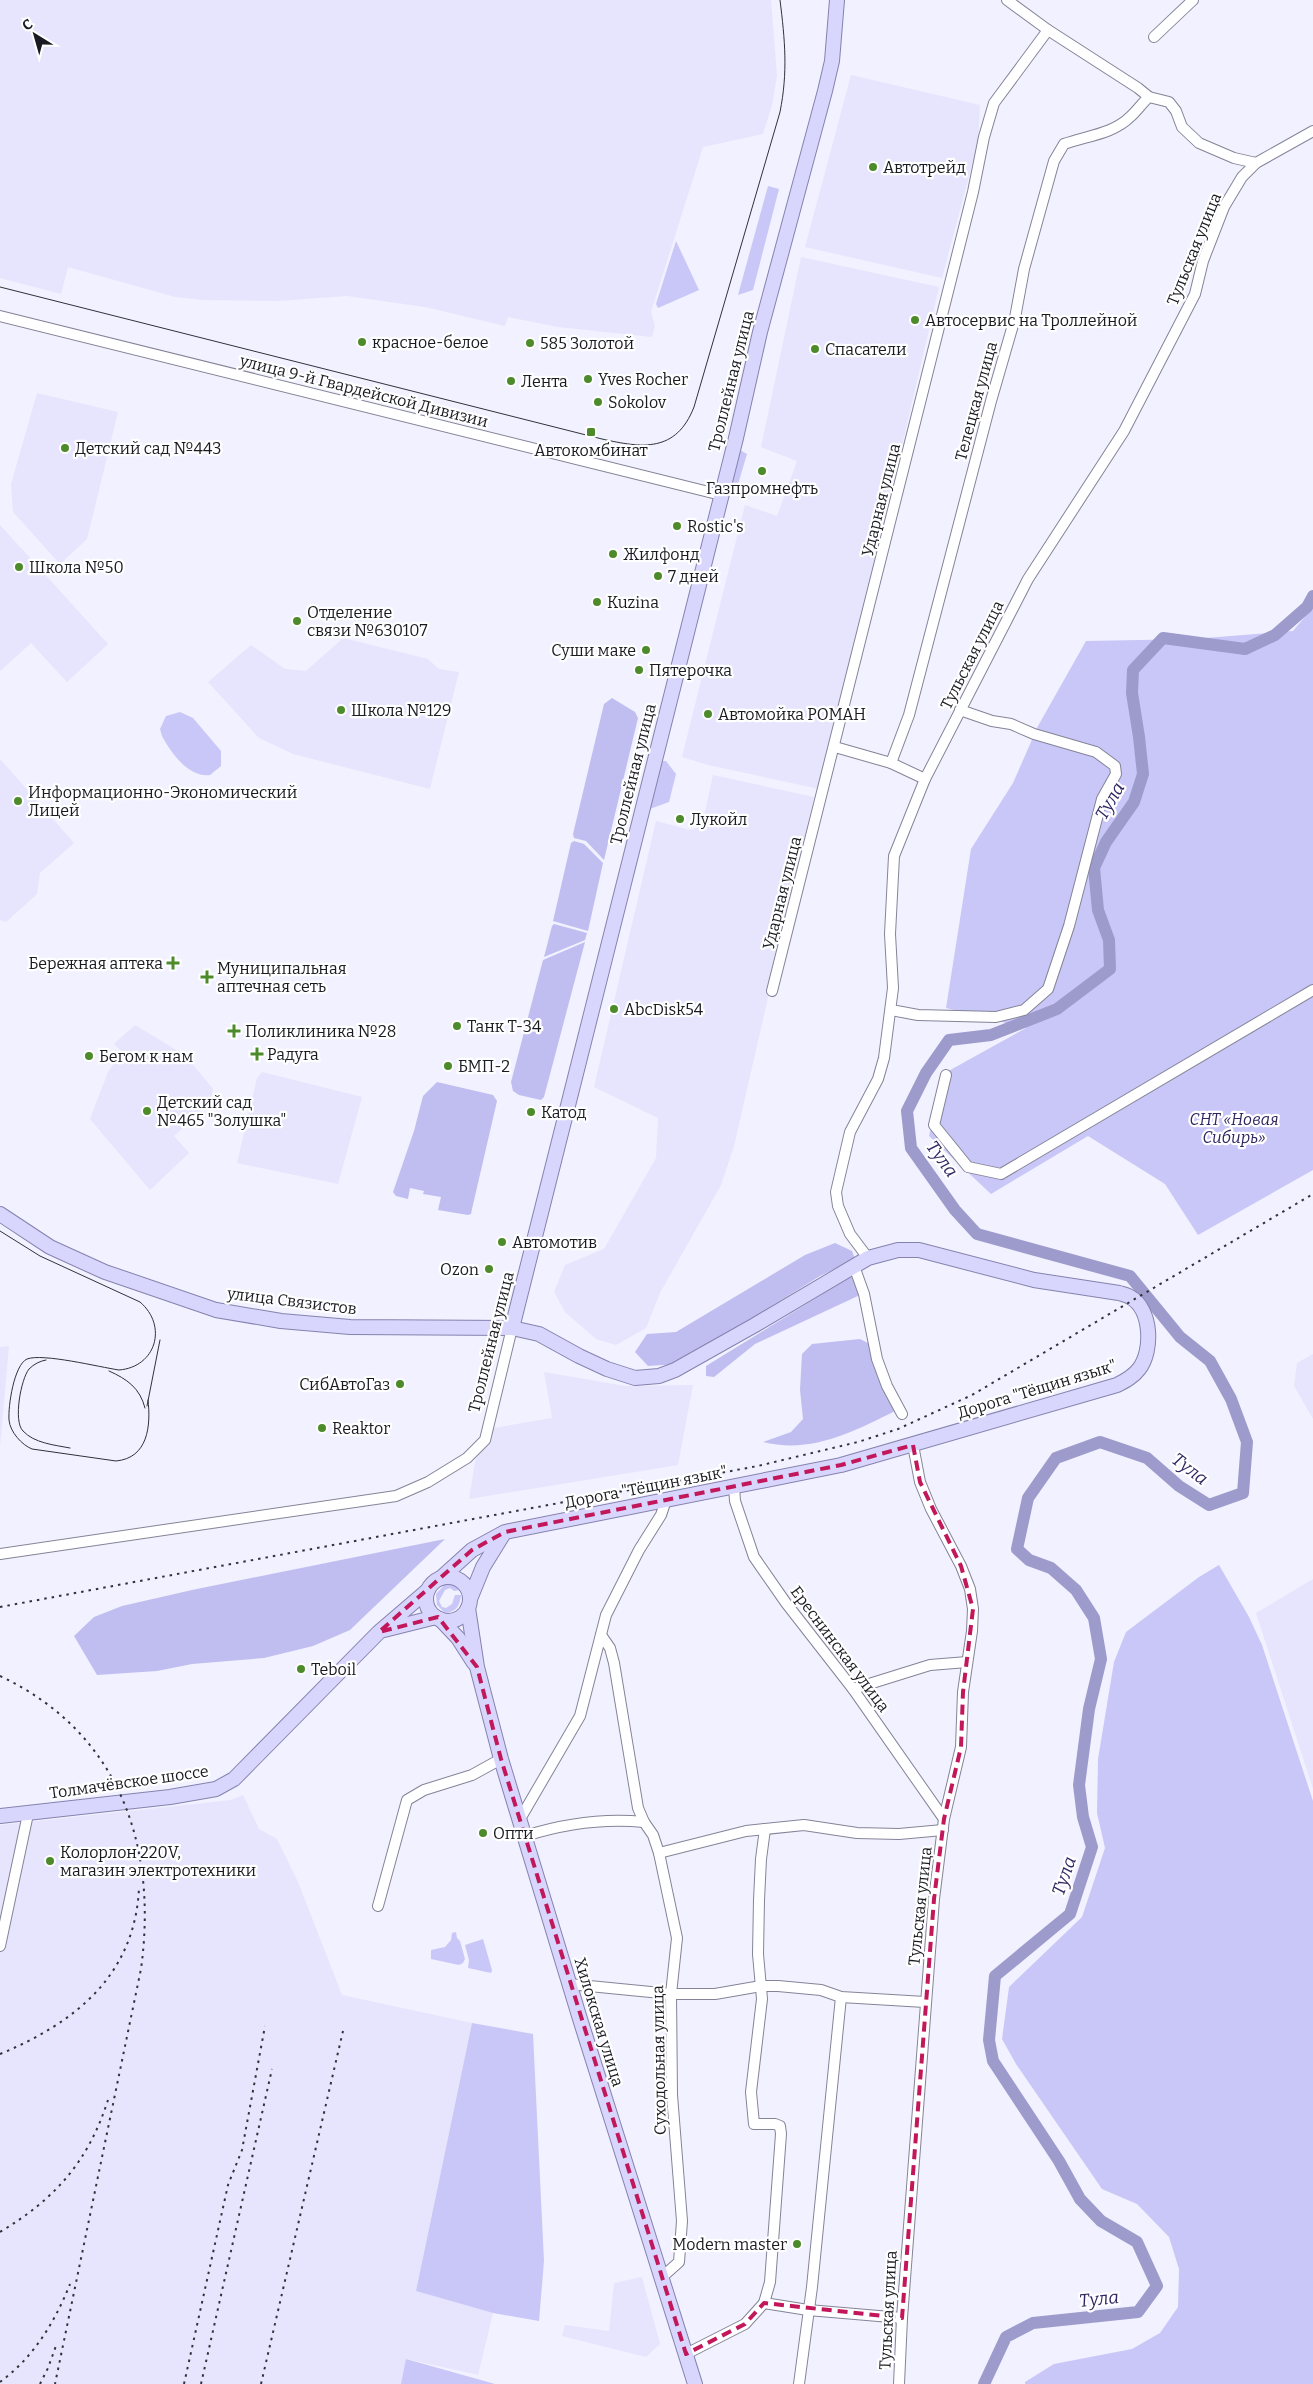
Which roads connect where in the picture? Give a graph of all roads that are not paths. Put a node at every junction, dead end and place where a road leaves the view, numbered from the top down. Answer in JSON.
{"nodes":[{"id":1,"x":837,"y":0,"type":"edge"},
{"id":2,"x":1007,"y":0,"type":"edge"},
{"id":3,"x":1193,"y":0,"type":"edge"},
{"id":4,"x":1048,"y":30,"type":"junction"},
{"id":5,"x":1154,"y":36,"type":"dead end"},
{"id":6,"x":1149,"y":97,"type":"junction"},
{"id":7,"x":1313,"y":131,"type":"edge"},
{"id":8,"x":1256,"y":163,"type":"junction"},
{"id":9,"x":0,"y":316,"type":"edge"},
{"id":10,"x":721,"y":495,"type":"junction"},
{"id":11,"x":960,"y":710,"type":"junction"},
{"id":12,"x":835,"y":747,"type":"junction"},
{"id":13,"x":890,"y":763,"type":"junction"},
{"id":14,"x":925,"y":779,"type":"junction"},
{"id":15,"x":1313,"y":990,"type":"edge"},
{"id":16,"x":772,"y":992,"type":"dead end"},
{"id":17,"x":891,"y":1010,"type":"junction"},
{"id":18,"x":946,"y":1075,"type":"dead end"},
{"id":19,"x":0,"y":1214,"type":"edge"},
{"id":20,"x":868,"y":1258,"type":"junction"},
{"id":21,"x":854,"y":1266,"type":"junction"},
{"id":22,"x":512,"y":1328,"type":"junction"},
{"id":23,"x":902,"y":1414,"type":"dead end"},
{"id":24,"x":913,"y":1445,"type":"junction"},
{"id":25,"x":734,"y":1487,"type":"junction"},
{"id":26,"x":666,"y":1500,"type":"junction"},
{"id":27,"x":505,"y":1532,"type":"junction"},
{"id":28,"x":0,"y":1554,"type":"edge"},
{"id":29,"x":441,"y":1578,"type":"junction"},
{"id":30,"x":428,"y":1590,"type":"junction"},
{"id":31,"x":469,"y":1604,"type":"junction"},
{"id":32,"x":438,"y":1618,"type":"junction"},
{"id":33,"x":379,"y":1632,"type":"junction"},
{"id":34,"x":601,"y":1635,"type":"junction"},
{"id":35,"x":967,"y":1662,"type":"junction"},
{"id":36,"x":477,"y":1667,"type":"junction"},
{"id":37,"x":853,"y":1689,"type":"junction"},
{"id":38,"x":501,"y":1760,"type":"junction"},
{"id":39,"x":28,"y":1814,"type":"junction"},
{"id":40,"x":0,"y":1816,"type":"edge"},
{"id":41,"x":520,"y":1819,"type":"junction"},
{"id":42,"x":944,"y":1819,"type":"junction"},
{"id":43,"x":644,"y":1822,"type":"junction"},
{"id":44,"x":765,"y":1829,"type":"junction"},
{"id":45,"x":943,"y":1830,"type":"junction"},
{"id":46,"x":525,"y":1836,"type":"junction"},
{"id":47,"x":659,"y":1853,"type":"junction"},
{"id":48,"x":378,"y":1906,"type":"dead end"},
{"id":49,"x":0,"y":1946,"type":"edge"},
{"id":50,"x":569,"y":1984,"type":"junction"},
{"id":51,"x":761,"y":1986,"type":"junction"},
{"id":52,"x":670,"y":1994,"type":"junction"},
{"id":53,"x":841,"y":1997,"type":"junction"},
{"id":54,"x":925,"y":2002,"type":"junction"},
{"id":55,"x":661,"y":2278,"type":"junction"},
{"id":56,"x":764,"y":2303,"type":"junction"},
{"id":57,"x":808,"y":2310,"type":"junction"},
{"id":58,"x":902,"y":2318,"type":"junction"},
{"id":59,"x":686,"y":2354,"type":"junction"},
{"id":60,"x":695,"y":2384,"type":"edge"},
{"id":61,"x":798,"y":2384,"type":"edge"},
{"id":62,"x":899,"y":2384,"type":"edge"}],
"edges":[{"from":1,"to":10,"type":"main road","name":"Троллейная улица"},
{"from":2,"to":4,"type":"street"},
{"from":3,"to":5,"type":"street"},
{"from":4,"to":6,"type":"street"},
{"from":4,"to":12,"type":"street","name":"Ударная улица"},
{"from":6,"to":8,"type":"street"},
{"from":6,"to":13,"type":"street","name":"Телецкая улица"},
{"from":7,"to":8,"type":"street","name":"Тульская улица"},
{"from":8,"to":11,"type":"street","name":"Тульская улица"},
{"from":9,"to":10,"type":"street","name":"улица 9-й Гвардейской Дивизии"},
{"from":10,"to":22,"type":"main road","name":"Троллейная улица"},
{"from":11,"to":14,"type":"street","name":"Тульская улица"},
{"from":11,"to":17,"type":"street"},
{"from":12,"to":13,"type":"street"},
{"from":12,"to":16,"type":"street","name":"Ударная улица"},
{"from":13,"to":14,"type":"street"},
{"from":14,"to":17,"type":"street","name":"Тульская улица"},
{"from":15,"to":18,"type":"street"},
{"from":17,"to":20,"type":"street","name":"Тульская улица"},
{"from":19,"to":22,"type":"main road","name":"улица Связистов"},
{"from":20,"to":21,"type":"main road","name":"Дорога \"Тёщин язык\""},
{"from":20,"to":24,"type":"main road","name":"Дорога \"Тёщин язык\""},
{"from":21,"to":22,"type":"main road","name":"Дорога \"Тёщин язык\""},
{"from":21,"to":23,"type":"street"},
{"from":22,"to":28,"type":"street","name":"Троллейная улица"},
{"from":24,"to":25,"type":"main road","name":"Дорога \"Тёщин язык\""},
{"from":24,"to":35,"type":"street","name":"Тульская улица"},
{"from":25,"to":26,"type":"main road","name":"Дорога \"Тёщин язык\""},
{"from":25,"to":37,"type":"street","name":"Ереснинская улица"},
{"from":26,"to":27,"type":"main road","name":"Дорога \"Тёщин язык\""},
{"from":26,"to":34,"type":"street"},
{"from":27,"to":29,"type":"main road","name":"Дорога \"Тёщин язык\""},
{"from":27,"to":31,"type":"main road"},
{"from":29,"to":30,"type":"main road"},
{"from":29,"to":31,"type":"main road"},
{"from":30,"to":32,"type":"main road"},
{"from":30,"to":33,"type":"main road","name":"Толмачёвское шоссе"},
{"from":31,"to":32,"type":"main road"},
{"from":31,"to":36,"type":"main road"},
{"from":32,"to":33,"type":"main road"},
{"from":32,"to":36,"type":"main road"},
{"from":33,"to":39,"type":"main road","name":"Толмачёвское шоссе"},
{"from":34,"to":41,"type":"street"},
{"from":34,"to":43,"type":"street","name":"Суходольная улица"},
{"from":35,"to":37,"type":"street"},
{"from":35,"to":42,"type":"street","name":"Тульская улица"},
{"from":36,"to":38,"type":"main road","name":"Хилокская улица"},
{"from":37,"to":42,"type":"street","name":"Ереснинская улица"},
{"from":38,"to":41,"type":"main road","name":"Хилокская улица"},
{"from":38,"to":48,"type":"street"},
{"from":39,"to":40,"type":"main road","name":"Толмачёвское шоссе"},
{"from":39,"to":49,"type":"street"},
{"from":41,"to":46,"type":"main road","name":"Хилокская улица"},
{"from":42,"to":45,"type":"street","name":"Тульская улица"},
{"from":43,"to":46,"type":"street"},
{"from":43,"to":47,"type":"street","name":"Суходольная улица"},
{"from":44,"to":45,"type":"street"},
{"from":44,"to":47,"type":"street"},
{"from":44,"to":51,"type":"street"},
{"from":45,"to":54,"type":"street","name":"Тульская улица"},
{"from":46,"to":50,"type":"main road","name":"Хилокская улица"},
{"from":47,"to":52,"type":"street","name":"Суходольная улица"},
{"from":50,"to":52,"type":"street"},
{"from":50,"to":55,"type":"main road","name":"Хилокская улица"},
{"from":51,"to":52,"type":"street"},
{"from":51,"to":53,"type":"street"},
{"from":51,"to":56,"type":"street"},
{"from":52,"to":55,"type":"street","name":"Суходольная улица"},
{"from":53,"to":54,"type":"street"},
{"from":53,"to":57,"type":"street"},
{"from":54,"to":58,"type":"street","name":"Тульская улица"},
{"from":55,"to":59,"type":"main road","name":"Хилокская улица"},
{"from":56,"to":57,"type":"street"},
{"from":56,"to":59,"type":"street"},
{"from":57,"to":58,"type":"street"},
{"from":57,"to":61,"type":"street"},
{"from":58,"to":62,"type":"street","name":"Тульская улица"},
{"from":59,"to":60,"type":"main road","name":"Хилокская улица"}]}
